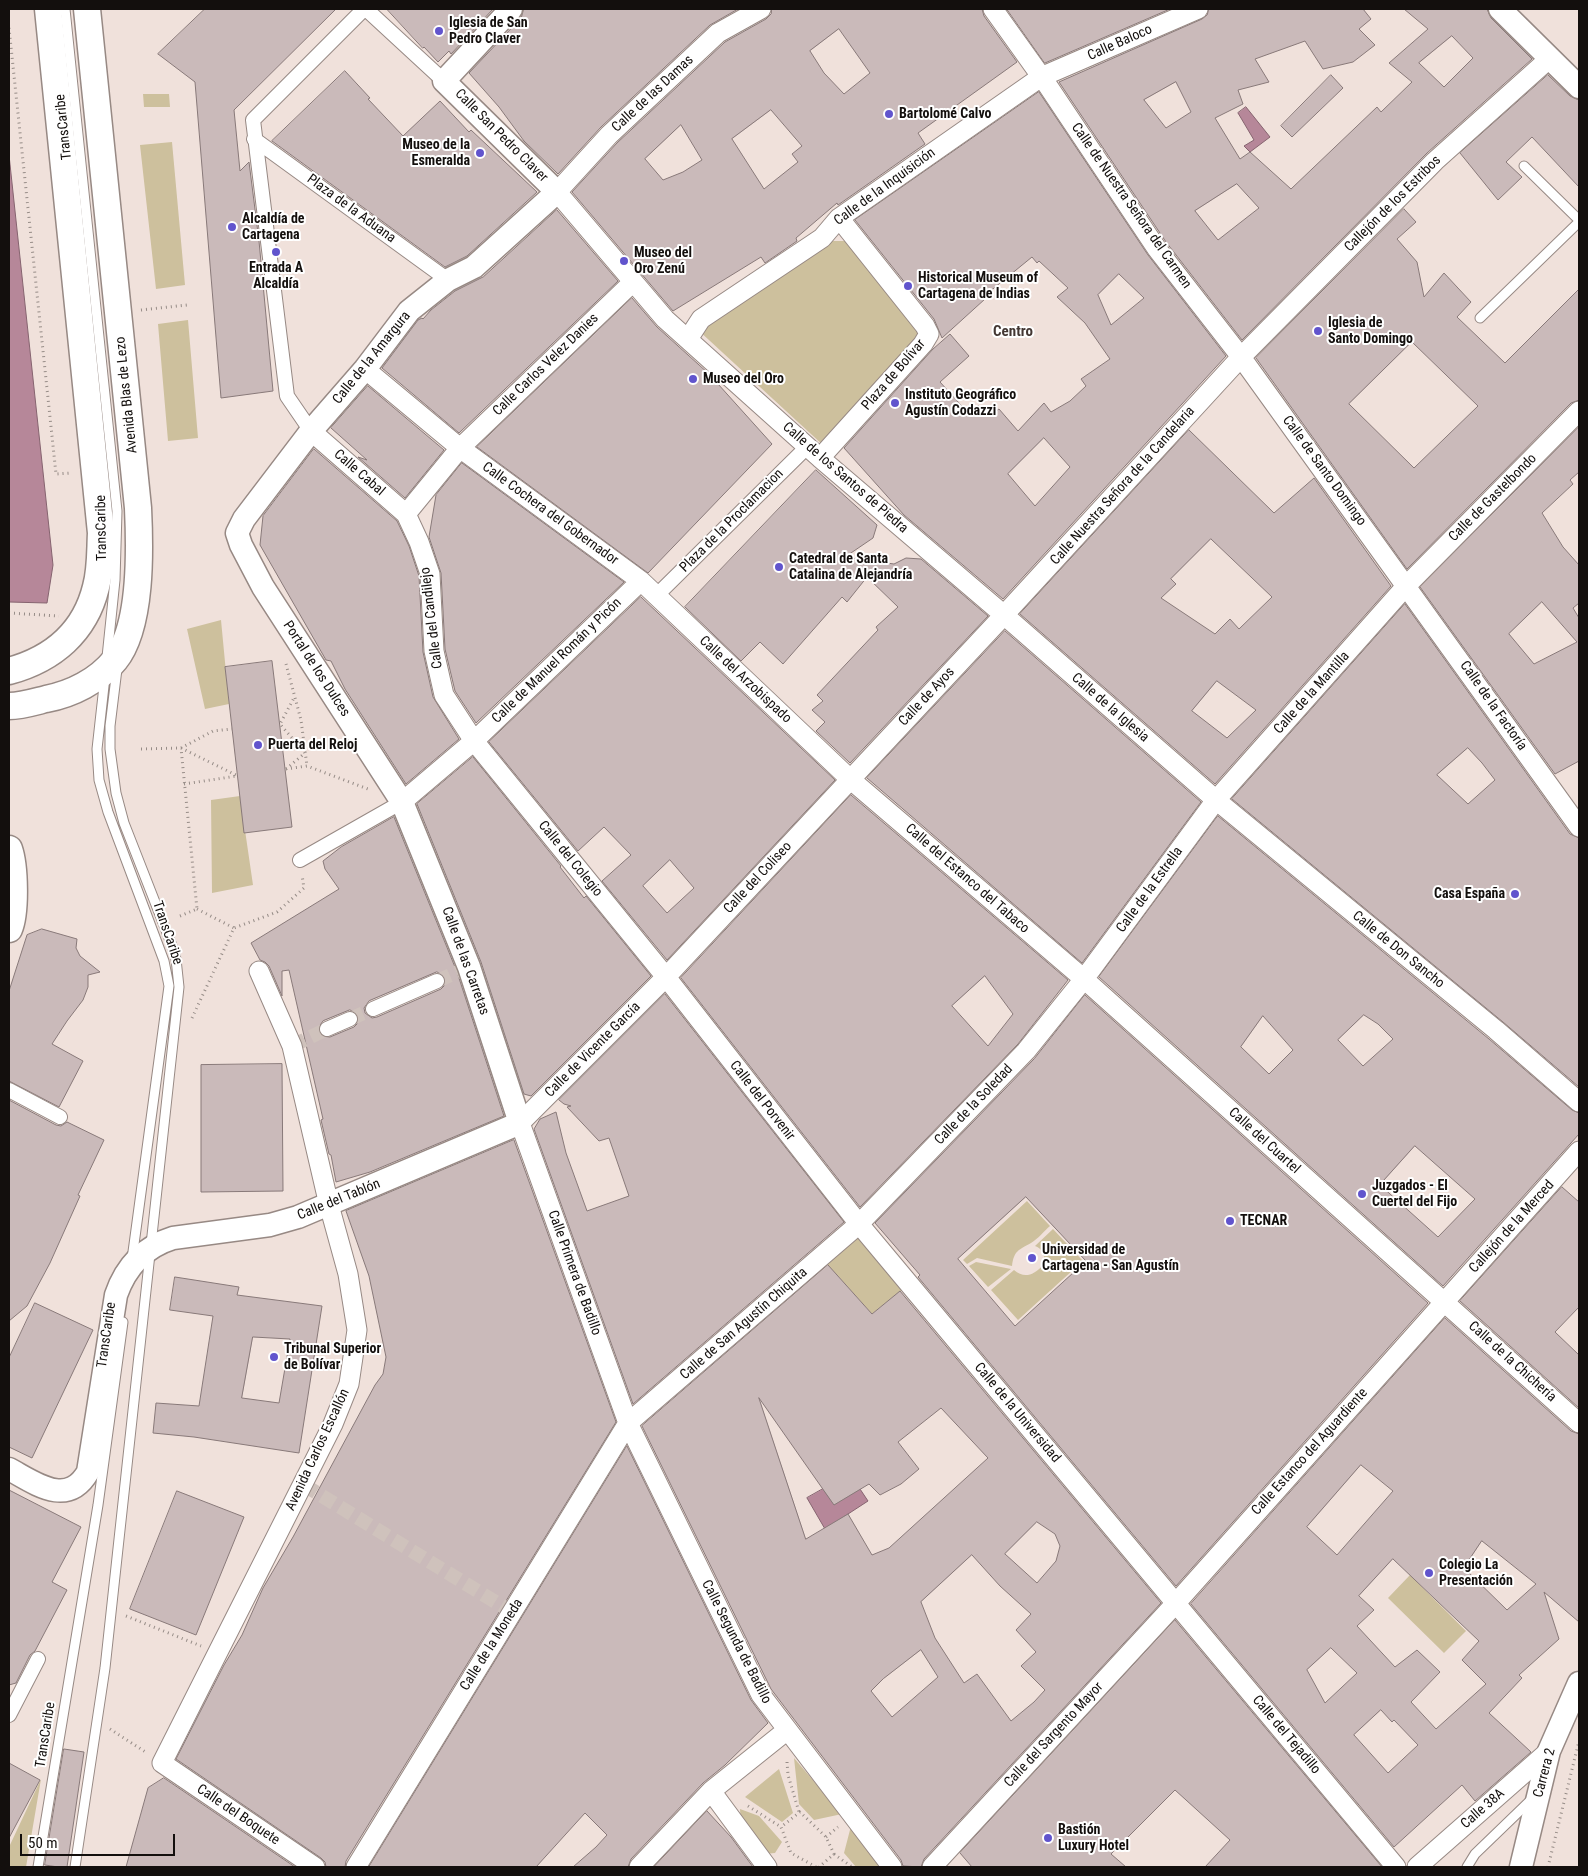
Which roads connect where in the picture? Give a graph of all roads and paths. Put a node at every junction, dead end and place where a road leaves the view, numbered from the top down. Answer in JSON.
{"nodes":[{"id":1,"x":48,"y":9,"type":"edge"},
{"id":2,"x":65,"y":9,"type":"edge"},
{"id":3,"x":87,"y":9,"type":"edge"},
{"id":4,"x":365,"y":9,"type":"edge"},
{"id":5,"x":511,"y":9,"type":"edge"},
{"id":6,"x":760,"y":9,"type":"edge"},
{"id":7,"x":993,"y":9,"type":"edge"},
{"id":8,"x":1198,"y":9,"type":"edge"},
{"id":9,"x":1500,"y":9,"type":"edge"},
{"id":10,"x":9,"y":28,"type":"edge"},
{"id":11,"x":1550,"y":58,"type":"junction"},
{"id":12,"x":1041,"y":77,"type":"junction"},
{"id":13,"x":444,"y":81,"type":"junction"},
{"id":14,"x":1579,"y":87,"type":"edge"},
{"id":15,"x":254,"y":139,"type":"junction"},
{"id":16,"x":1524,"y":166,"type":"dead end"},
{"id":17,"x":557,"y":192,"type":"junction"},
{"id":18,"x":840,"y":218,"type":"junction"},
{"id":19,"x":1579,"y":221,"type":"edge"},
{"id":20,"x":448,"y":280,"type":"junction"},
{"id":21,"x":633,"y":282,"type":"junction"},
{"id":22,"x":186,"y":305,"type":"dead end"},
{"id":23,"x":138,"y":310,"type":"dead end"},
{"id":24,"x":1480,"y":318,"type":"dead end"},
{"id":25,"x":688,"y":339,"type":"junction"},
{"id":26,"x":1242,"y":357,"type":"junction"},
{"id":27,"x":365,"y":369,"type":"junction"},
{"id":28,"x":1579,"y":411,"type":"edge"},
{"id":29,"x":311,"y":431,"type":"junction"},
{"id":30,"x":460,"y":448,"type":"junction"},
{"id":31,"x":814,"y":452,"type":"junction"},
{"id":32,"x":75,"y":472,"type":"dead end"},
{"id":33,"x":406,"y":514,"type":"junction"},
{"id":34,"x":237,"y":533,"type":"joint"},
{"id":35,"x":641,"y":580,"type":"junction"},
{"id":36,"x":1407,"y":585,"type":"junction"},
{"id":37,"x":656,"y":596,"type":"junction"},
{"id":38,"x":9,"y":613,"type":"edge"},
{"id":39,"x":1004,"y":615,"type":"junction"},
{"id":40,"x":64,"y":616,"type":"dead end"},
{"id":41,"x":123,"y":647,"type":"junction"},
{"id":42,"x":285,"y":659,"type":"dead end"},
{"id":43,"x":9,"y":671,"type":"edge"},
{"id":44,"x":105,"y":671,"type":"junction"},
{"id":45,"x":296,"y":695,"type":"junction"},
{"id":46,"x":9,"y":706,"type":"edge"},
{"id":47,"x":232,"y":729,"type":"dead end"},
{"id":48,"x":474,"y":741,"type":"junction"},
{"id":49,"x":180,"y":748,"type":"junction"},
{"id":50,"x":141,"y":749,"type":"dead end"},
{"id":51,"x":305,"y":753,"type":"junction"},
{"id":52,"x":307,"y":766,"type":"junction"},
{"id":53,"x":850,"y":779,"type":"junction"},
{"id":54,"x":184,"y":784,"type":"junction"},
{"id":55,"x":1216,"y":800,"type":"junction"},
{"id":56,"x":402,"y":802,"type":"junction"},
{"id":57,"x":1579,"y":827,"type":"edge"},
{"id":58,"x":9,"y":849,"type":"edge"},
{"id":59,"x":300,"y":860,"type":"joint"},
{"id":60,"x":11,"y":884,"type":"edge"},
{"id":61,"x":197,"y":909,"type":"junction"},
{"id":62,"x":180,"y":916,"type":"dead end"},
{"id":63,"x":234,"y":928,"type":"junction"},
{"id":64,"x":9,"y":929,"type":"edge"},
{"id":65,"x":259,"y":972,"type":"dead end"},
{"id":66,"x":666,"y":977,"type":"junction"},
{"id":67,"x":1084,"y":980,"type":"junction"},
{"id":68,"x":437,"y":982,"type":"tunnel mouth"},
{"id":69,"x":373,"y":1009,"type":"tunnel mouth"},
{"id":70,"x":192,"y":1018,"type":"dead end"},
{"id":71,"x":350,"y":1019,"type":"tunnel mouth"},
{"id":72,"x":327,"y":1029,"type":"tunnel mouth"},
{"id":73,"x":9,"y":1090,"type":"edge"},
{"id":74,"x":1579,"y":1102,"type":"edge"},
{"id":75,"x":60,"y":1117,"type":"dead end"},
{"id":76,"x":520,"y":1123,"type":"junction"},
{"id":77,"x":1577,"y":1158,"type":"edge"},
{"id":78,"x":329,"y":1206,"type":"junction"},
{"id":79,"x":859,"y":1224,"type":"junction"},
{"id":80,"x":150,"y":1249,"type":"junction"},
{"id":81,"x":131,"y":1265,"type":"junction"},
{"id":82,"x":127,"y":1294,"type":"dead end"},
{"id":83,"x":1445,"y":1302,"type":"junction"},
{"id":84,"x":124,"y":1313,"type":"dead end"},
{"id":85,"x":628,"y":1423,"type":"junction"},
{"id":86,"x":1579,"y":1423,"type":"edge"},
{"id":87,"x":9,"y":1469,"type":"edge"},
{"id":88,"x":1176,"y":1603,"type":"junction"},
{"id":89,"x":119,"y":1613,"type":"dead end"},
{"id":90,"x":218,"y":1653,"type":"junction"},
{"id":91,"x":38,"y":1659,"type":"dead end"},
{"id":92,"x":1579,"y":1684,"type":"edge"},
{"id":93,"x":9,"y":1715,"type":"edge"},
{"id":94,"x":110,"y":1729,"type":"dead end"},
{"id":95,"x":785,"y":1731,"type":"junction"},
{"id":96,"x":1579,"y":1741,"type":"edge"},
{"id":97,"x":1549,"y":1752,"type":"junction"},
{"id":98,"x":162,"y":1763,"type":"junction"},
{"id":99,"x":711,"y":1791,"type":"junction"},
{"id":100,"x":1539,"y":1792,"type":"junction"},
{"id":101,"x":800,"y":1812,"type":"junction"},
{"id":102,"x":834,"y":1854,"type":"junction"},
{"id":103,"x":38,"y":1867,"type":"edge"},
{"id":104,"x":75,"y":1867,"type":"edge"},
{"id":105,"x":315,"y":1867,"type":"edge"},
{"id":106,"x":356,"y":1867,"type":"edge"},
{"id":107,"x":639,"y":1867,"type":"edge"},
{"id":108,"x":766,"y":1867,"type":"edge"},
{"id":109,"x":818,"y":1867,"type":"edge"},
{"id":110,"x":852,"y":1867,"type":"edge"},
{"id":111,"x":892,"y":1867,"type":"edge"},
{"id":112,"x":932,"y":1867,"type":"edge"},
{"id":113,"x":1396,"y":1867,"type":"edge"},
{"id":114,"x":1417,"y":1867,"type":"edge"},
{"id":115,"x":1467,"y":1867,"type":"edge"},
{"id":116,"x":1521,"y":1867,"type":"edge"},
{"id":117,"x":1548,"y":1867,"type":"edge"}],
"edges":[{"from":1,"to":43,"type":"main road"},
{"from":2,"to":44,"type":"lane","name":"TransCaribe"},
{"from":3,"to":41,"type":"main road","name":"Avenida Blas de Lezo"},
{"from":4,"to":13,"type":"street"},
{"from":4,"to":15,"type":"street"},
{"from":5,"to":13,"type":"street"},
{"from":6,"to":17,"type":"street","name":"Calle de las Damas"},
{"from":7,"to":12,"type":"street","name":"Calle de Nuestra Señora del Carmen"},
{"from":8,"to":12,"type":"street","name":"Calle Baloco"},
{"from":9,"to":11,"type":"street"},
{"from":10,"to":32,"type":"path"},
{"from":11,"to":14,"type":"street"},
{"from":11,"to":26,"type":"street","name":"Callejón de los Estribos"},
{"from":12,"to":18,"type":"street","name":"Calle de la Inquisición"},
{"from":12,"to":26,"type":"street","name":"Calle de Nuestra Señora del Carmen"},
{"from":13,"to":17,"type":"street","name":"Calle San Pedro Claver"},
{"from":15,"to":20,"type":"street","name":"Plaza de la Aduana"},
{"from":15,"to":29,"type":"street"},
{"from":16,"to":19,"type":"lane"},
{"from":17,"to":20,"type":"street","name":"Calle de la Amargura"},
{"from":17,"to":21,"type":"street","name":"Calle de los Santos de Piedra"},
{"from":18,"to":25,"type":"street","name":"Calle de la Inquisición"},
{"from":18,"to":31,"type":"street","name":"Plaza de Bolívar"},
{"from":19,"to":24,"type":"lane"},
{"from":20,"to":27,"type":"street","name":"Calle de la Amargura"},
{"from":21,"to":25,"type":"street","name":"Calle de los Santos de Piedra"},
{"from":21,"to":30,"type":"street","name":"Calle Carlos Velez Danies"},
{"from":22,"to":23,"type":"path"},
{"from":25,"to":31,"type":"street","name":"Calle de los Santos de Piedra"},
{"from":26,"to":36,"type":"street","name":"Calle de Santo Domingo"},
{"from":26,"to":39,"type":"street","name":"Calle Nuestra Señora de la Candelaria"},
{"from":27,"to":29,"type":"street","name":"Calle de la Amargura"},
{"from":27,"to":30,"type":"street","name":"Calle Cochera del Gobernador"},
{"from":28,"to":36,"type":"street","name":"Calle de Gastelbondo"},
{"from":29,"to":33,"type":"street","name":"Calle Cabal"},
{"from":29,"to":34,"type":"street","name":"Calle de la Amargura"},
{"from":30,"to":33,"type":"street"},
{"from":30,"to":35,"type":"street","name":"Calle Cochera del Gobernador"},
{"from":31,"to":37,"type":"street","name":"Plaza de la Proclamacion"},
{"from":31,"to":39,"type":"street","name":"Calle de los Santos de Piedra"},
{"from":33,"to":48,"type":"street","name":"Calle del Candilejo"},
{"from":34,"to":56,"type":"street","name":"Portal de los Dulces"},
{"from":35,"to":37,"type":"street","name":"Calle del Arzobispado"},
{"from":35,"to":48,"type":"street","name":"Calle de Manuel Román y Picón"},
{"from":36,"to":55,"type":"street","name":"Calle de la Mantilla"},
{"from":36,"to":57,"type":"street","name":"Calle de la Factoría"},
{"from":37,"to":53,"type":"street","name":"Calle del Arzobispado"},
{"from":38,"to":40,"type":"path"},
{"from":39,"to":53,"type":"street","name":"Calle de Ayos"},
{"from":39,"to":55,"type":"street","name":"Calle de la Iglesia"},
{"from":41,"to":44,"type":"main road","name":"Avenida Blas de Lezo"},
{"from":41,"to":80,"type":"lane","name":"TransCaribe"},
{"from":42,"to":45,"type":"path"},
{"from":44,"to":46,"type":"main road","name":"Avenida Blas de Lezo"},
{"from":44,"to":81,"type":"lane","name":"TransCaribe"},
{"from":45,"to":51,"type":"path"},
{"from":45,"to":51,"type":"path"},
{"from":47,"to":49,"type":"path"},
{"from":48,"to":56,"type":"street","name":"Calle de Manuel Román y Picón"},
{"from":48,"to":66,"type":"street","name":"Calle del Colegio"},
{"from":49,"to":50,"type":"path"},
{"from":49,"to":54,"type":"path"},
{"from":49,"to":54,"type":"path"},
{"from":51,"to":52,"type":"path"},
{"from":51,"to":52,"type":"path"},
{"from":52,"to":56,"type":"path"},
{"from":53,"to":66,"type":"street","name":"Calle del Coliseo"},
{"from":53,"to":67,"type":"street","name":"Calle del Estanco del Tabaco"},
{"from":54,"to":61,"type":"path"},
{"from":55,"to":67,"type":"street","name":"Calle de la Estrella"},
{"from":55,"to":74,"type":"street","name":"Calle de Don Sancho"},
{"from":56,"to":59,"type":"street"},
{"from":56,"to":76,"type":"street","name":"Calle de las Carretas"},
{"from":58,"to":60,"type":"main road"},
{"from":59,"to":63,"type":"path"},
{"from":60,"to":64,"type":"main road"},
{"from":61,"to":62,"type":"path"},
{"from":61,"to":63,"type":"path"},
{"from":63,"to":70,"type":"path"},
{"from":65,"to":78,"type":"street","name":"Avenida Carlos Escallón"},
{"from":66,"to":76,"type":"street","name":"Calle de Vicente García"},
{"from":66,"to":79,"type":"street","name":"Calle del Porvenir"},
{"from":67,"to":79,"type":"street","name":"Calle de la Soledad"},
{"from":67,"to":83,"type":"street","name":"Calle del Cuartel"},
{"from":68,"to":69,"type":"street"},
{"from":71,"to":72,"type":"street"},
{"from":73,"to":75,"type":"street"},
{"from":76,"to":78,"type":"street","name":"Calle del Tablón"},
{"from":76,"to":85,"type":"street","name":"Calle Primera de Badillo"},
{"from":77,"to":83,"type":"street","name":"Callejón de la Merced"},
{"from":78,"to":80,"type":"street","name":"Calle del Tablón"},
{"from":78,"to":90,"type":"street","name":"Avenida Carlos Escallón"},
{"from":79,"to":85,"type":"street","name":"Calle de San Agustín Chiquita"},
{"from":79,"to":88,"type":"street","name":"Calle de la Universidad"},
{"from":80,"to":81,"type":"street","name":"Calle del Tablón"},
{"from":80,"to":104,"type":"lane","name":"TransCaribe"},
{"from":81,"to":82,"type":"lane","name":"TransCaribe"},
{"from":81,"to":87,"type":"street"},
{"from":83,"to":86,"type":"street","name":"Calle de la Chichería"},
{"from":83,"to":88,"type":"street","name":"Calle Estanco del Aguardiente"},
{"from":84,"to":103,"type":"lane","name":"TransCaribe"},
{"from":85,"to":95,"type":"street","name":"Calle Segunda de Badillo"},
{"from":85,"to":106,"type":"street","name":"Calle de la Moneda"},
{"from":88,"to":112,"type":"street","name":"Calle del Sargento Mayor"},
{"from":88,"to":113,"type":"street","name":"Calle del Tejadillo"},
{"from":89,"to":90,"type":"path"},
{"from":90,"to":98,"type":"street","name":"Avenida Carlos Escallón"},
{"from":91,"to":93,"type":"street"},
{"from":92,"to":97,"type":"street","name":"Carrera 2"},
{"from":94,"to":98,"type":"path"},
{"from":95,"to":99,"type":"street"},
{"from":95,"to":101,"type":"path"},
{"from":95,"to":111,"type":"street","name":"Calle Segunda de Badillo"},
{"from":96,"to":117,"type":"path"},
{"from":97,"to":100,"type":"street","name":"Carrera 2"},
{"from":97,"to":114,"type":"street","name":"Calle 38A"},
{"from":98,"to":105,"type":"street","name":"Calle del Boquete"},
{"from":99,"to":107,"type":"street"},
{"from":99,"to":108,"type":"street"},
{"from":100,"to":115,"type":"lane"},
{"from":100,"to":116,"type":"street","name":"Carrera 2"},
{"from":101,"to":102,"type":"path"},
{"from":101,"to":109,"type":"path"},
{"from":102,"to":109,"type":"path"},
{"from":102,"to":110,"type":"path"}]}
